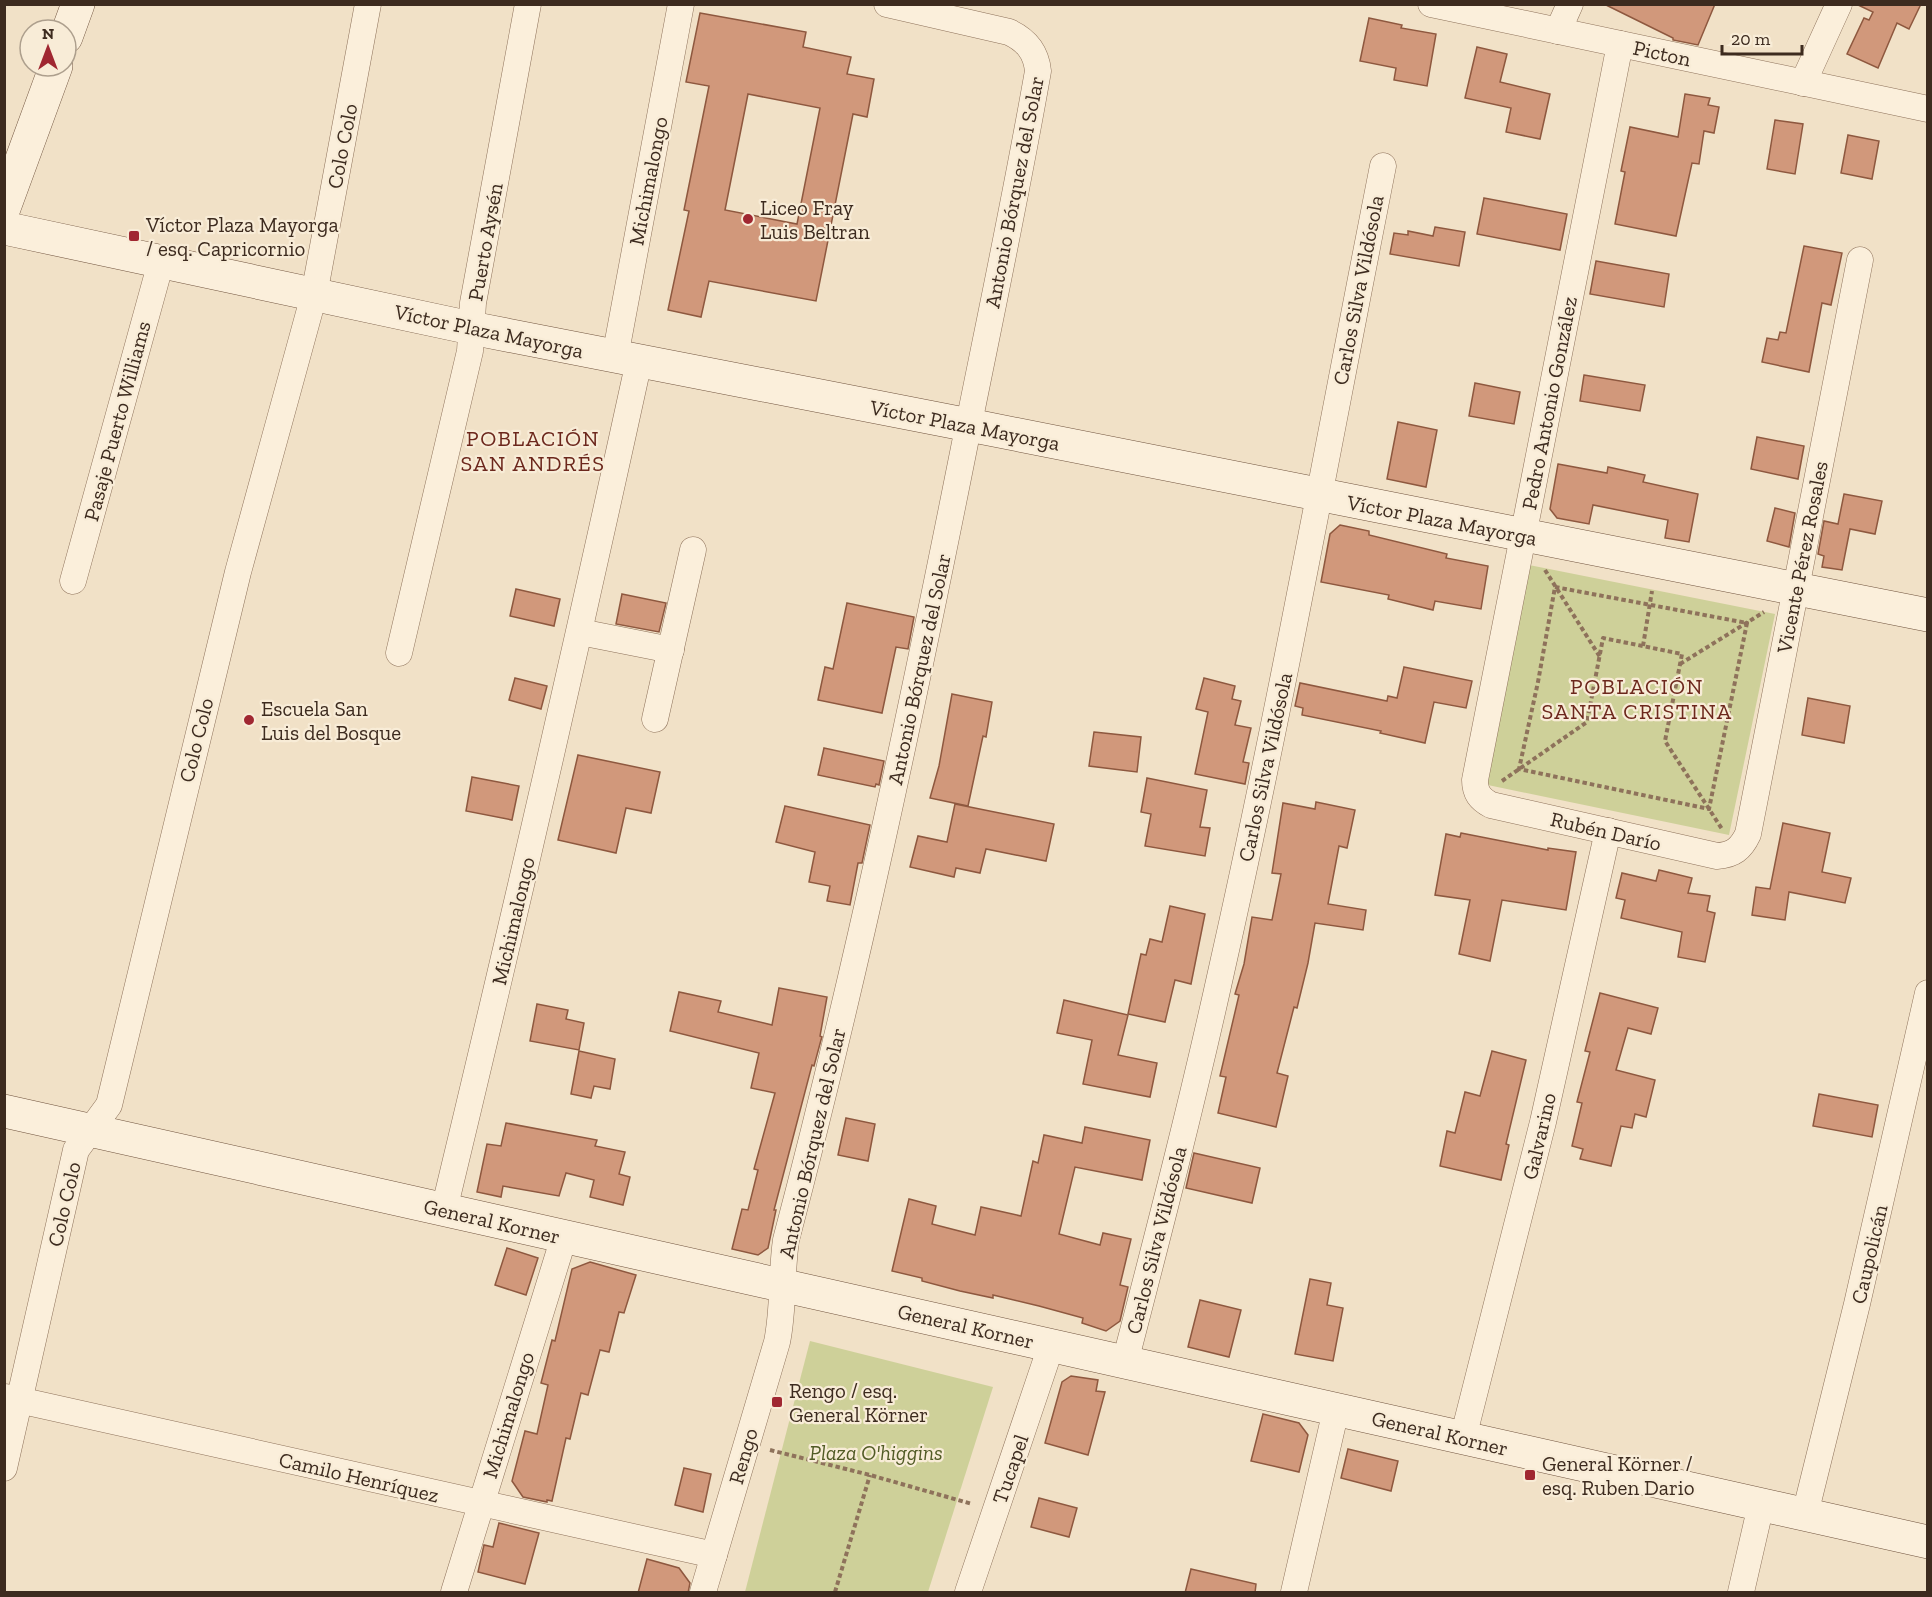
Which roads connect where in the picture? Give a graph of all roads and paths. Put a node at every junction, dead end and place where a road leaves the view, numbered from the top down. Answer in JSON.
{"nodes":[{"id":1,"x":368,"y":4,"type":"edge"},
{"id":2,"x":528,"y":4,"type":"edge"},
{"id":3,"x":681,"y":4,"type":"edge"},
{"id":4,"x":886,"y":4,"type":"edge"},
{"id":5,"x":1431,"y":4,"type":"edge"},
{"id":6,"x":1570,"y":4,"type":"edge"},
{"id":7,"x":1839,"y":4,"type":"edge"},
{"id":8,"x":1558,"y":31,"type":"junction"},
{"id":9,"x":1620,"y":44,"type":"junction"},
{"id":10,"x":52,"y":78,"type":"edge"},
{"id":11,"x":1803,"y":82,"type":"junction"},
{"id":12,"x":1928,"y":109,"type":"edge"},
{"id":13,"x":1383,"y":166,"type":"dead end"},
{"id":14,"x":4,"y":208,"type":"edge"},
{"id":15,"x":4,"y":228,"type":"edge"},
{"id":16,"x":1860,"y":260,"type":"dead end"},
{"id":17,"x":161,"y":262,"type":"junction"},
{"id":18,"x":314,"y":295,"type":"junction"},
{"id":19,"x":471,"y":328,"type":"junction"},
{"id":20,"x":627,"y":359,"type":"junction"},
{"id":21,"x":969,"y":425,"type":"junction"},
{"id":22,"x":1318,"y":495,"type":"junction"},
{"id":23,"x":1522,"y":536,"type":"junction"},
{"id":24,"x":693,"y":550,"type":"dead end"},
{"id":25,"x":1544,"y":569,"type":"dead end"},
{"id":26,"x":73,"y":581,"type":"dead end"},
{"id":27,"x":1653,"y":584,"type":"dead end"},
{"id":28,"x":1556,"y":587,"type":"junction"},
{"id":29,"x":1784,"y":599,"type":"junction"},
{"id":30,"x":1650,"y":605,"type":"junction"},
{"id":31,"x":1928,"y":615,"type":"edge"},
{"id":32,"x":1747,"y":623,"type":"junction"},
{"id":33,"x":580,"y":632,"type":"junction"},
{"id":34,"x":1643,"y":646,"type":"junction"},
{"id":35,"x":670,"y":650,"type":"junction"},
{"id":36,"x":399,"y":653,"type":"dead end"},
{"id":37,"x":1600,"y":658,"type":"junction"},
{"id":38,"x":1680,"y":664,"type":"junction"},
{"id":39,"x":655,"y":718,"type":"dead end"},
{"id":40,"x":1519,"y":770,"type":"junction"},
{"id":41,"x":1479,"y":796,"type":"junction"},
{"id":42,"x":1709,"y":809,"type":"junction"},
{"id":43,"x":1608,"y":831,"type":"junction"},
{"id":44,"x":1736,"y":851,"type":"junction"},
{"id":45,"x":1928,"y":993,"type":"edge"},
{"id":46,"x":4,"y":1111,"type":"edge"},
{"id":47,"x":89,"y":1131,"type":"junction"},
{"id":48,"x":444,"y":1210,"type":"junction"},
{"id":49,"x":564,"y":1237,"type":"junction"},
{"id":50,"x":783,"y":1284,"type":"junction"},
{"id":51,"x":1051,"y":1346,"type":"junction"},
{"id":52,"x":1125,"y":1362,"type":"junction"},
{"id":53,"x":12,"y":1399,"type":"edge"},
{"id":54,"x":1336,"y":1410,"type":"junction"},
{"id":55,"x":1464,"y":1438,"type":"junction"},
{"id":56,"x":746,"y":1444,"type":"junction"},
{"id":57,"x":4,"y":1468,"type":"edge"},
{"id":58,"x":870,"y":1475,"type":"junction"},
{"id":59,"x":481,"y":1504,"type":"junction"},
{"id":60,"x":1761,"y":1505,"type":"junction"},
{"id":61,"x":996,"y":1511,"type":"junction"},
{"id":62,"x":1805,"y":1514,"type":"junction"},
{"id":63,"x":1928,"y":1542,"type":"edge"},
{"id":64,"x":714,"y":1555,"type":"junction"},
{"id":65,"x":454,"y":1593,"type":"edge"},
{"id":66,"x":703,"y":1593,"type":"edge"},
{"id":67,"x":835,"y":1593,"type":"edge"},
{"id":68,"x":968,"y":1593,"type":"edge"},
{"id":69,"x":1294,"y":1593,"type":"edge"},
{"id":70,"x":1741,"y":1593,"type":"edge"}],
"edges":[{"from":1,"to":18,"type":"street","name":"Colo Colo"},
{"from":2,"to":19,"type":"street","name":"Puerto Aysén"},
{"from":3,"to":20,"type":"street","name":"Michimalongo"},
{"from":4,"to":21,"type":"street","name":"Antonio Bórquez del Solar"},
{"from":5,"to":8,"type":"street","name":"Picton"},
{"from":6,"to":8,"type":"street"},
{"from":7,"to":11,"type":"street"},
{"from":8,"to":9,"type":"street","name":"Picton"},
{"from":9,"to":11,"type":"street","name":"Picton"},
{"from":9,"to":23,"type":"street","name":"Pedro Antonio González"},
{"from":10,"to":14,"type":"street"},
{"from":11,"to":12,"type":"street","name":"Picton"},
{"from":13,"to":22,"type":"street","name":"Carlos Silva Vildósola"},
{"from":15,"to":17,"type":"street","name":"Víctor Plaza Mayorga"},
{"from":16,"to":29,"type":"street","name":"Vicente Pérez Rosales"},
{"from":17,"to":18,"type":"street","name":"Víctor Plaza Mayorga"},
{"from":17,"to":26,"type":"street","name":"Pasaje Puerto Williams"},
{"from":18,"to":19,"type":"street","name":"Víctor Plaza Mayorga"},
{"from":18,"to":47,"type":"street","name":"Colo Colo"},
{"from":19,"to":20,"type":"street","name":"Víctor Plaza Mayorga"},
{"from":19,"to":36,"type":"street","name":"Puerto Aysén"},
{"from":20,"to":21,"type":"street","name":"Víctor Plaza Mayorga"},
{"from":20,"to":33,"type":"street","name":"Michimalongo"},
{"from":21,"to":22,"type":"street","name":"Víctor Plaza Mayorga"},
{"from":21,"to":50,"type":"street","name":"Antonio Bórquez del Solar"},
{"from":22,"to":23,"type":"street","name":"Víctor Plaza Mayorga"},
{"from":22,"to":52,"type":"street","name":"Carlos Silva Vildósola"},
{"from":23,"to":29,"type":"street","name":"Víctor Plaza Mayorga"},
{"from":23,"to":41,"type":"street","name":"Pedro Antonio González"},
{"from":24,"to":35,"type":"street"},
{"from":25,"to":28,"type":"path"},
{"from":27,"to":30,"type":"path"},
{"from":28,"to":30,"type":"path"},
{"from":28,"to":37,"type":"path"},
{"from":28,"to":40,"type":"path"},
{"from":29,"to":31,"type":"street","name":"Víctor Plaza Mayorga"},
{"from":29,"to":32,"type":"path"},
{"from":29,"to":44,"type":"street","name":"Vicente Pérez Rosales"},
{"from":30,"to":32,"type":"path"},
{"from":30,"to":34,"type":"path"},
{"from":32,"to":38,"type":"path"},
{"from":32,"to":42,"type":"path"},
{"from":33,"to":35,"type":"street"},
{"from":33,"to":48,"type":"street","name":"Michimalongo"},
{"from":34,"to":37,"type":"path"},
{"from":34,"to":38,"type":"path"},
{"from":35,"to":39,"type":"street"},
{"from":37,"to":40,"type":"path"},
{"from":38,"to":42,"type":"path"},
{"from":40,"to":41,"type":"path"},
{"from":40,"to":42,"type":"path"},
{"from":41,"to":43,"type":"street","name":"Rubén Darío"},
{"from":42,"to":44,"type":"path"},
{"from":43,"to":44,"type":"street","name":"Rubén Darío"},
{"from":43,"to":55,"type":"street","name":"Galvarino"},
{"from":45,"to":62,"type":"street","name":"Caupolicán"},
{"from":46,"to":47,"type":"street","name":"General Korner"},
{"from":47,"to":48,"type":"street","name":"General Korner"},
{"from":47,"to":53,"type":"street","name":"Colo Colo"},
{"from":48,"to":49,"type":"street","name":"General Korner"},
{"from":49,"to":50,"type":"street","name":"General Korner"},
{"from":49,"to":59,"type":"street","name":"Michimalongo"},
{"from":50,"to":51,"type":"street","name":"General Korner"},
{"from":50,"to":56,"type":"street","name":"Rengo"},
{"from":51,"to":52,"type":"street","name":"General Korner"},
{"from":51,"to":61,"type":"street","name":"Tucapel"},
{"from":52,"to":54,"type":"street","name":"General Korner"},
{"from":53,"to":57,"type":"street","name":"Colo Colo"},
{"from":53,"to":59,"type":"street","name":"Camilo Henríquez"},
{"from":54,"to":55,"type":"street","name":"General Korner"},
{"from":54,"to":69,"type":"street"},
{"from":55,"to":60,"type":"street","name":"General Korner"},
{"from":56,"to":58,"type":"path"},
{"from":56,"to":64,"type":"street","name":"Rengo"},
{"from":58,"to":61,"type":"path"},
{"from":58,"to":67,"type":"path"},
{"from":59,"to":64,"type":"street","name":"Camilo Henríquez"},
{"from":59,"to":65,"type":"street","name":"Michimalongo"},
{"from":60,"to":62,"type":"street","name":"General Korner"},
{"from":60,"to":70,"type":"street"},
{"from":61,"to":68,"type":"street","name":"Tucapel"},
{"from":62,"to":63,"type":"street","name":"General Korner"},
{"from":64,"to":66,"type":"street","name":"Rengo"}]}
